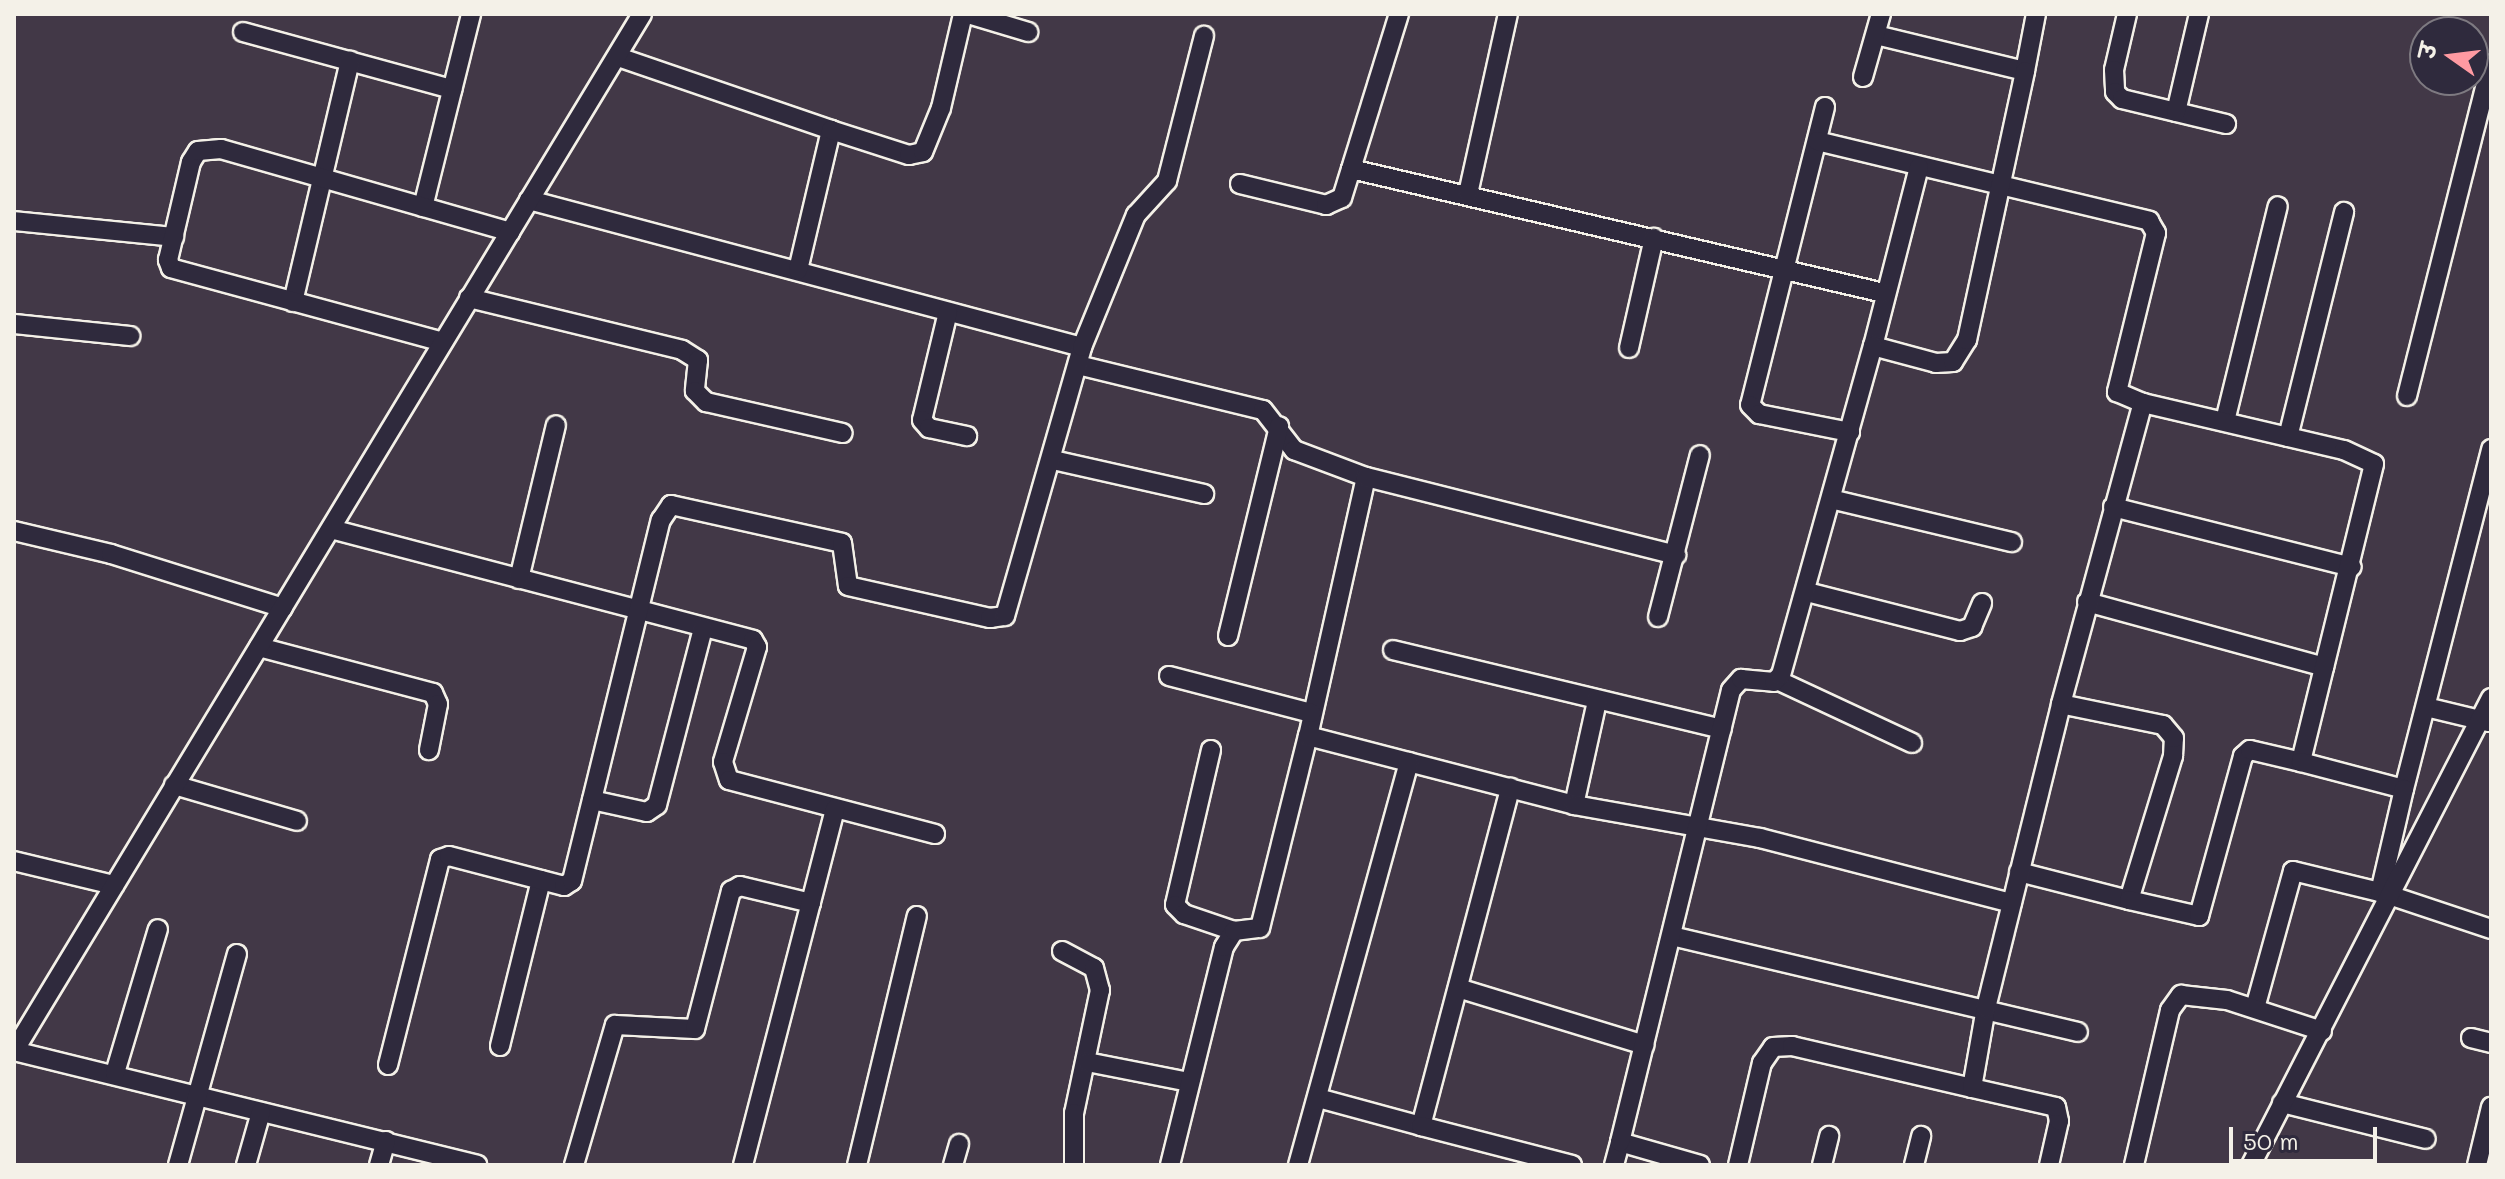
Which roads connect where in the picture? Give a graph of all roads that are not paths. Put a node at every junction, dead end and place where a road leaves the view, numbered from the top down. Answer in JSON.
{"nodes":[{"id":1,"x":471,"y":14,"type":"edge"},
{"id":2,"x":642,"y":14,"type":"edge"},
{"id":3,"x":966,"y":14,"type":"edge"},
{"id":4,"x":1399,"y":14,"type":"edge"},
{"id":5,"x":1508,"y":14,"type":"edge"},
{"id":6,"x":1881,"y":14,"type":"edge"},
{"id":7,"x":2036,"y":14,"type":"edge"},
{"id":8,"x":2127,"y":14,"type":"edge"},
{"id":9,"x":2199,"y":14,"type":"edge"},
{"id":10,"x":243,"y":32,"type":"dead end"},
{"id":11,"x":1028,"y":32,"type":"dead end"},
{"id":12,"x":1876,"y":35,"type":"junction"},
{"id":13,"x":1204,"y":36,"type":"dead end"},
{"id":14,"x":618,"y":57,"type":"junction"},
{"id":15,"x":350,"y":61,"type":"junction"},
{"id":16,"x":2491,"y":64,"type":"edge"},
{"id":17,"x":2025,"y":71,"type":"junction"},
{"id":18,"x":1863,"y":77,"type":"dead end"},
{"id":19,"x":452,"y":89,"type":"junction"},
{"id":20,"x":1825,"y":107,"type":"dead end"},
{"id":21,"x":2176,"y":112,"type":"junction"},
{"id":22,"x":2226,"y":124,"type":"dead end"},
{"id":23,"x":831,"y":130,"type":"junction"},
{"id":24,"x":1817,"y":141,"type":"junction"},
{"id":25,"x":1919,"y":167,"type":"junction"},
{"id":26,"x":1351,"y":169,"type":"junction"},
{"id":27,"x":321,"y":178,"type":"junction"},
{"id":28,"x":1240,"y":184,"type":"dead end"},
{"id":29,"x":2001,"y":187,"type":"junction"},
{"id":30,"x":1468,"y":194,"type":"junction"},
{"id":31,"x":529,"y":200,"type":"junction"},
{"id":32,"x":2278,"y":206,"type":"dead end"},
{"id":33,"x":423,"y":207,"type":"junction"},
{"id":34,"x":2344,"y":212,"type":"dead end"},
{"id":35,"x":14,"y":221,"type":"edge"},
{"id":36,"x":510,"y":232,"type":"junction"},
{"id":37,"x":174,"y":237,"type":"junction"},
{"id":38,"x":1654,"y":238,"type":"junction"},
{"id":39,"x":798,"y":270,"type":"junction"},
{"id":40,"x":1787,"y":270,"type":"junction"},
{"id":41,"x":1884,"y":293,"type":"junction"},
{"id":42,"x":469,"y":298,"type":"junction"},
{"id":43,"x":293,"y":302,"type":"junction"},
{"id":44,"x":948,"y":312,"type":"junction"},
{"id":45,"x":14,"y":324,"type":"edge"},
{"id":46,"x":130,"y":336,"type":"dead end"},
{"id":47,"x":443,"y":342,"type":"junction"},
{"id":48,"x":1873,"y":346,"type":"junction"},
{"id":49,"x":1629,"y":348,"type":"dead end"},
{"id":50,"x":1080,"y":356,"type":"junction"},
{"id":51,"x":2407,"y":396,"type":"dead end"},
{"id":52,"x":2143,"y":403,"type":"junction"},
{"id":53,"x":2225,"y":421,"type":"junction"},
{"id":54,"x":556,"y":425,"type":"dead end"},
{"id":55,"x":1279,"y":426,"type":"junction"},
{"id":56,"x":1850,"y":432,"type":"junction"},
{"id":57,"x":843,"y":433,"type":"dead end"},
{"id":58,"x":967,"y":436,"type":"dead end"},
{"id":59,"x":2288,"y":437,"type":"junction"},
{"id":60,"x":2491,"y":449,"type":"edge"},
{"id":61,"x":1700,"y":455,"type":"dead end"},
{"id":62,"x":1053,"y":460,"type":"junction"},
{"id":63,"x":1366,"y":477,"type":"junction"},
{"id":64,"x":1204,"y":494,"type":"dead end"},
{"id":65,"x":1831,"y":499,"type":"junction"},
{"id":66,"x":2113,"y":507,"type":"junction"},
{"id":67,"x":331,"y":529,"type":"junction"},
{"id":68,"x":14,"y":531,"type":"edge"},
{"id":69,"x":2012,"y":542,"type":"dead end"},
{"id":70,"x":1676,"y":555,"type":"junction"},
{"id":71,"x":2352,"y":567,"type":"junction"},
{"id":72,"x":519,"y":579,"type":"junction"},
{"id":73,"x":1807,"y":592,"type":"junction"},
{"id":74,"x":2087,"y":602,"type":"junction"},
{"id":75,"x":1982,"y":603,"type":"dead end"},
{"id":76,"x":283,"y":608,"type":"junction"},
{"id":77,"x":640,"y":611,"type":"junction"},
{"id":78,"x":1658,"y":617,"type":"dead end"},
{"id":79,"x":703,"y":628,"type":"junction"},
{"id":80,"x":1228,"y":636,"type":"dead end"},
{"id":81,"x":259,"y":647,"type":"junction"},
{"id":82,"x":1393,"y":650,"type":"dead end"},
{"id":83,"x":2324,"y":667,"type":"junction"},
{"id":84,"x":1169,"y":676,"type":"dead end"},
{"id":85,"x":1777,"y":680,"type":"junction"},
{"id":86,"x":2491,"y":698,"type":"edge"},
{"id":87,"x":1597,"y":701,"type":"junction"},
{"id":88,"x":2061,"y":704,"type":"junction"},
{"id":89,"x":2426,"y":707,"type":"junction"},
{"id":90,"x":1311,"y":713,"type":"junction"},
{"id":91,"x":2485,"y":721,"type":"edge"},
{"id":92,"x":1722,"y":729,"type":"junction"},
{"id":93,"x":1308,"y":736,"type":"junction"},
{"id":94,"x":1912,"y":743,"type":"dead end"},
{"id":95,"x":429,"y":750,"type":"dead end"},
{"id":96,"x":1211,"y":750,"type":"dead end"},
{"id":97,"x":1409,"y":762,"type":"junction"},
{"id":98,"x":2301,"y":762,"type":"junction"},
{"id":99,"x":174,"y":785,"type":"junction"},
{"id":100,"x":1510,"y":788,"type":"junction"},
{"id":101,"x":2404,"y":789,"type":"junction"},
{"id":102,"x":592,"y":800,"type":"junction"},
{"id":103,"x":1574,"y":805,"type":"junction"},
{"id":104,"x":835,"y":809,"type":"junction"},
{"id":105,"x":297,"y":821,"type":"dead end"},
{"id":106,"x":1699,"y":828,"type":"junction"},
{"id":107,"x":935,"y":834,"type":"dead end"},
{"id":108,"x":14,"y":861,"type":"edge"},
{"id":109,"x":2019,"y":872,"type":"junction"},
{"id":110,"x":541,"y":880,"type":"junction"},
{"id":111,"x":114,"y":885,"type":"junction"},
{"id":112,"x":2385,"y":894,"type":"junction"},
{"id":113,"x":2129,"y":900,"type":"junction"},
{"id":114,"x":811,"y":903,"type":"junction"},
{"id":115,"x":2012,"y":903,"type":"junction"},
{"id":116,"x":917,"y":916,"type":"dead end"},
{"id":117,"x":158,"y":929,"type":"dead end"},
{"id":118,"x":2491,"y":929,"type":"edge"},
{"id":119,"x":1234,"y":931,"type":"junction"},
{"id":120,"x":1672,"y":936,"type":"junction"},
{"id":121,"x":1062,"y":951,"type":"dead end"},
{"id":122,"x":237,"y":954,"type":"dead end"},
{"id":123,"x":1458,"y":988,"type":"junction"},
{"id":124,"x":1986,"y":1008,"type":"junction"},
{"id":125,"x":2255,"y":1008,"type":"junction"},
{"id":126,"x":2322,"y":1031,"type":"junction"},
{"id":127,"x":2078,"y":1032,"type":"dead end"},
{"id":128,"x":2471,"y":1038,"type":"dead end"},
{"id":129,"x":2491,"y":1043,"type":"edge"},
{"id":130,"x":1644,"y":1045,"type":"junction"},
{"id":131,"x":500,"y":1046,"type":"dead end"},
{"id":132,"x":14,"y":1051,"type":"edge"},
{"id":133,"x":1087,"y":1062,"type":"junction"},
{"id":134,"x":388,"y":1065,"type":"dead end"},
{"id":135,"x":115,"y":1073,"type":"junction"},
{"id":136,"x":1189,"y":1082,"type":"junction"},
{"id":137,"x":1972,"y":1088,"type":"junction"},
{"id":138,"x":199,"y":1094,"type":"junction"},
{"id":139,"x":1318,"y":1098,"type":"junction"},
{"id":140,"x":2282,"y":1103,"type":"junction"},
{"id":141,"x":2491,"y":1107,"type":"edge"},
{"id":142,"x":261,"y":1112,"type":"junction"},
{"id":143,"x":1421,"y":1126,"type":"junction"},
{"id":144,"x":1829,"y":1136,"type":"dead end"},
{"id":145,"x":1921,"y":1136,"type":"dead end"},
{"id":146,"x":2426,"y":1139,"type":"dead end"},
{"id":147,"x":386,"y":1141,"type":"junction"},
{"id":148,"x":1620,"y":1142,"type":"junction"},
{"id":149,"x":959,"y":1144,"type":"dead end"},
{"id":150,"x":178,"y":1165,"type":"edge"},
{"id":151,"x":246,"y":1165,"type":"edge"},
{"id":152,"x":379,"y":1165,"type":"edge"},
{"id":153,"x":477,"y":1165,"type":"edge"},
{"id":154,"x":574,"y":1165,"type":"edge"},
{"id":155,"x":743,"y":1165,"type":"edge"},
{"id":156,"x":857,"y":1165,"type":"edge"},
{"id":157,"x":953,"y":1165,"type":"edge"},
{"id":158,"x":1074,"y":1165,"type":"edge"},
{"id":159,"x":1170,"y":1165,"type":"edge"},
{"id":160,"x":1298,"y":1165,"type":"edge"},
{"id":161,"x":1572,"y":1165,"type":"edge"},
{"id":162,"x":1614,"y":1165,"type":"edge"},
{"id":163,"x":1700,"y":1165,"type":"edge"},
{"id":164,"x":1738,"y":1165,"type":"edge"},
{"id":165,"x":1822,"y":1165,"type":"edge"},
{"id":166,"x":1914,"y":1165,"type":"edge"},
{"id":167,"x":2049,"y":1165,"type":"edge"},
{"id":168,"x":2134,"y":1165,"type":"edge"},
{"id":169,"x":2251,"y":1165,"type":"edge"},
{"id":170,"x":2477,"y":1165,"type":"edge"}],
"edges":[{"from":1,"to":19,"type":"street"},
{"from":2,"to":14,"type":"street"},
{"from":3,"to":11,"type":"street"},
{"from":3,"to":23,"type":"street"},
{"from":4,"to":26,"type":"street"},
{"from":5,"to":30,"type":"street"},
{"from":6,"to":12,"type":"street"},
{"from":7,"to":17,"type":"street"},
{"from":8,"to":21,"type":"street"},
{"from":9,"to":21,"type":"street"},
{"from":10,"to":15,"type":"street"},
{"from":12,"to":17,"type":"street"},
{"from":12,"to":18,"type":"street"},
{"from":13,"to":50,"type":"street"},
{"from":14,"to":23,"type":"street"},
{"from":14,"to":31,"type":"street"},
{"from":15,"to":19,"type":"street"},
{"from":15,"to":27,"type":"street"},
{"from":16,"to":51,"type":"street"},
{"from":17,"to":29,"type":"street"},
{"from":19,"to":33,"type":"street"},
{"from":20,"to":24,"type":"street"},
{"from":21,"to":22,"type":"street"},
{"from":23,"to":39,"type":"street"},
{"from":24,"to":25,"type":"street"},
{"from":24,"to":40,"type":"street"},
{"from":25,"to":29,"type":"street"},
{"from":25,"to":41,"type":"street"},
{"from":26,"to":28,"type":"street"},
{"from":26,"to":30,"type":"street"},
{"from":27,"to":33,"type":"street"},
{"from":27,"to":37,"type":"street"},
{"from":27,"to":43,"type":"street"},
{"from":29,"to":48,"type":"street"},
{"from":29,"to":52,"type":"street"},
{"from":30,"to":38,"type":"street"},
{"from":31,"to":36,"type":"street"},
{"from":31,"to":39,"type":"street"},
{"from":32,"to":53,"type":"street"},
{"from":33,"to":36,"type":"street"},
{"from":34,"to":59,"type":"street"},
{"from":35,"to":37,"type":"street"},
{"from":36,"to":42,"type":"street"},
{"from":37,"to":43,"type":"street"},
{"from":38,"to":40,"type":"street"},
{"from":38,"to":49,"type":"street"},
{"from":39,"to":44,"type":"street"},
{"from":40,"to":41,"type":"street"},
{"from":40,"to":56,"type":"street"},
{"from":41,"to":48,"type":"street"},
{"from":42,"to":47,"type":"street"},
{"from":42,"to":57,"type":"street"},
{"from":43,"to":47,"type":"street"},
{"from":44,"to":50,"type":"street"},
{"from":44,"to":58,"type":"street"},
{"from":45,"to":46,"type":"street"},
{"from":47,"to":67,"type":"street"},
{"from":48,"to":56,"type":"street"},
{"from":50,"to":55,"type":"street"},
{"from":50,"to":62,"type":"street"},
{"from":52,"to":53,"type":"street"},
{"from":52,"to":66,"type":"street"},
{"from":53,"to":59,"type":"street"},
{"from":54,"to":72,"type":"street"},
{"from":55,"to":63,"type":"street"},
{"from":55,"to":80,"type":"street"},
{"from":56,"to":65,"type":"street"},
{"from":59,"to":71,"type":"street"},
{"from":60,"to":89,"type":"street"},
{"from":61,"to":70,"type":"street"},
{"from":62,"to":64,"type":"street"},
{"from":62,"to":77,"type":"street"},
{"from":63,"to":70,"type":"street"},
{"from":63,"to":90,"type":"street"},
{"from":65,"to":69,"type":"street"},
{"from":65,"to":73,"type":"street"},
{"from":66,"to":71,"type":"street"},
{"from":66,"to":74,"type":"street"},
{"from":67,"to":72,"type":"street"},
{"from":67,"to":76,"type":"street"},
{"from":68,"to":76,"type":"street"},
{"from":70,"to":78,"type":"street"},
{"from":71,"to":83,"type":"street"},
{"from":72,"to":77,"type":"street"},
{"from":73,"to":75,"type":"street"},
{"from":73,"to":85,"type":"street"},
{"from":74,"to":83,"type":"street"},
{"from":74,"to":88,"type":"street"},
{"from":76,"to":81,"type":"street"},
{"from":77,"to":79,"type":"street"},
{"from":77,"to":102,"type":"street"},
{"from":79,"to":102,"type":"street"},
{"from":79,"to":104,"type":"street"},
{"from":81,"to":95,"type":"street"},
{"from":81,"to":99,"type":"street"},
{"from":82,"to":87,"type":"street"},
{"from":83,"to":98,"type":"street"},
{"from":84,"to":90,"type":"street"},
{"from":85,"to":92,"type":"street"},
{"from":85,"to":94,"type":"street"},
{"from":86,"to":91,"type":"street"},
{"from":87,"to":92,"type":"street"},
{"from":87,"to":103,"type":"street"},
{"from":88,"to":109,"type":"street"},
{"from":88,"to":113,"type":"street"},
{"from":89,"to":91,"type":"street"},
{"from":89,"to":101,"type":"street"},
{"from":90,"to":93,"type":"street"},
{"from":91,"to":112,"type":"street"},
{"from":92,"to":106,"type":"street"},
{"from":93,"to":97,"type":"street"},
{"from":93,"to":119,"type":"street"},
{"from":96,"to":119,"type":"street"},
{"from":97,"to":100,"type":"street"},
{"from":97,"to":139,"type":"street"},
{"from":98,"to":101,"type":"street"},
{"from":98,"to":113,"type":"street"},
{"from":99,"to":105,"type":"street"},
{"from":99,"to":111,"type":"street"},
{"from":100,"to":103,"type":"street"},
{"from":100,"to":123,"type":"street"},
{"from":101,"to":112,"type":"street"},
{"from":102,"to":110,"type":"street"},
{"from":103,"to":106,"type":"street"},
{"from":104,"to":107,"type":"street"},
{"from":104,"to":114,"type":"street"},
{"from":106,"to":115,"type":"street"},
{"from":106,"to":120,"type":"street"},
{"from":108,"to":111,"type":"street"},
{"from":109,"to":113,"type":"street"},
{"from":109,"to":115,"type":"street"},
{"from":110,"to":131,"type":"street"},
{"from":110,"to":134,"type":"street"},
{"from":111,"to":132,"type":"street"},
{"from":112,"to":118,"type":"street"},
{"from":112,"to":125,"type":"street"},
{"from":112,"to":126,"type":"street"},
{"from":114,"to":154,"type":"street"},
{"from":114,"to":155,"type":"street"},
{"from":115,"to":124,"type":"street"},
{"from":116,"to":156,"type":"street"},
{"from":117,"to":135,"type":"street"},
{"from":119,"to":136,"type":"street"},
{"from":120,"to":124,"type":"street"},
{"from":120,"to":130,"type":"street"},
{"from":121,"to":133,"type":"street"},
{"from":122,"to":138,"type":"street"},
{"from":123,"to":130,"type":"street"},
{"from":123,"to":143,"type":"street"},
{"from":124,"to":127,"type":"street"},
{"from":124,"to":137,"type":"street"},
{"from":125,"to":126,"type":"street"},
{"from":125,"to":168,"type":"street"},
{"from":126,"to":140,"type":"street"},
{"from":128,"to":129,"type":"street"},
{"from":130,"to":148,"type":"street"},
{"from":132,"to":135,"type":"street"},
{"from":133,"to":136,"type":"street"},
{"from":133,"to":158,"type":"street"},
{"from":135,"to":138,"type":"street"},
{"from":136,"to":159,"type":"street"},
{"from":137,"to":164,"type":"street"},
{"from":137,"to":167,"type":"street"},
{"from":138,"to":142,"type":"street"},
{"from":138,"to":150,"type":"street"},
{"from":139,"to":143,"type":"street"},
{"from":139,"to":160,"type":"street"},
{"from":140,"to":146,"type":"street"},
{"from":140,"to":169,"type":"street"},
{"from":141,"to":170,"type":"street"},
{"from":142,"to":147,"type":"street"},
{"from":142,"to":151,"type":"street"},
{"from":143,"to":161,"type":"street"},
{"from":144,"to":165,"type":"street"},
{"from":145,"to":166,"type":"street"},
{"from":147,"to":152,"type":"street"},
{"from":147,"to":153,"type":"street"},
{"from":148,"to":162,"type":"street"},
{"from":148,"to":163,"type":"street"},
{"from":149,"to":157,"type":"street"}]}
